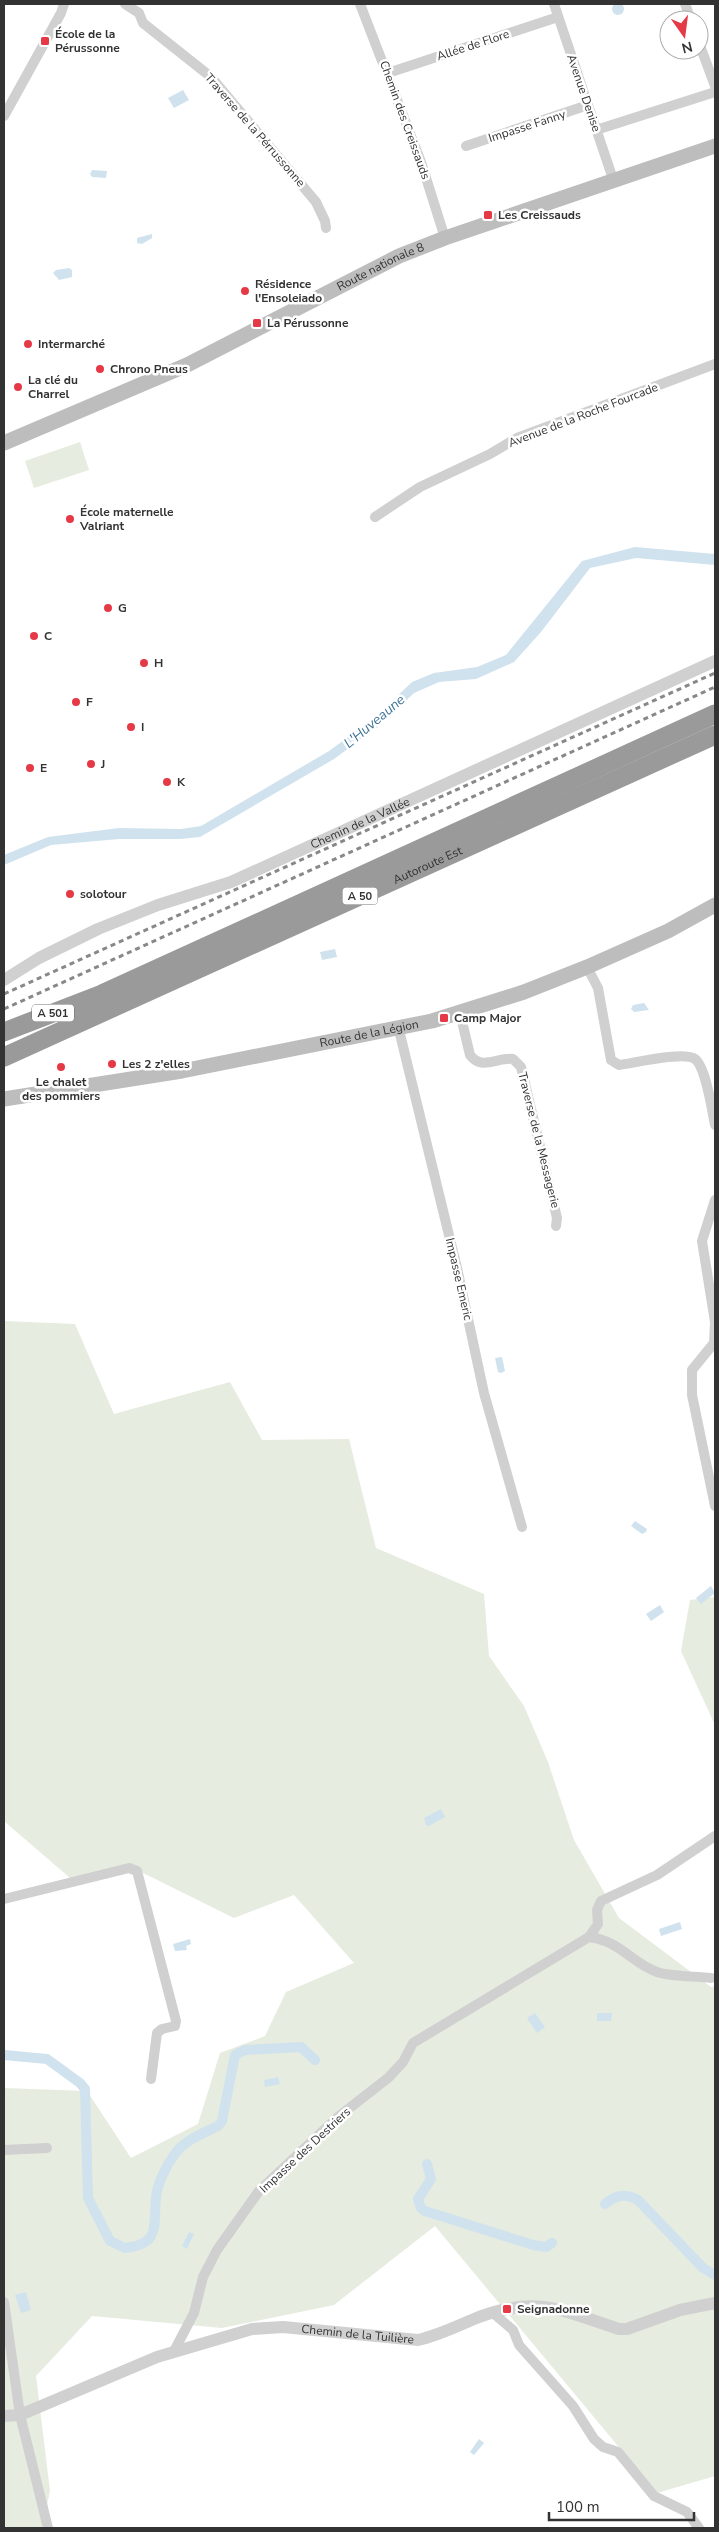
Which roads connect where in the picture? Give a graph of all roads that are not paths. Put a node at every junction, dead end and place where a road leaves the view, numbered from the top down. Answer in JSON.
{"nodes":[{"id":1,"x":63,"y":4,"type":"edge"},
{"id":2,"x":125,"y":4,"type":"edge"},
{"id":3,"x":360,"y":4,"type":"edge"},
{"id":4,"x":554,"y":4,"type":"edge"},
{"id":5,"x":558,"y":17,"type":"junction"},
{"id":6,"x":705,"y":60,"type":"edge"},
{"id":7,"x":388,"y":73,"type":"junction"},
{"id":8,"x":715,"y":86,"type":"edge"},
{"id":9,"x":715,"y":92,"type":"edge"},
{"id":10,"x":588,"y":106,"type":"junction"},
{"id":11,"x":4,"y":116,"type":"edge"},
{"id":12,"x":596,"y":130,"type":"junction"},
{"id":13,"x":466,"y":146,"type":"dead end"},
{"id":14,"x":715,"y":146,"type":"edge"},
{"id":15,"x":614,"y":182,"type":"junction"},
{"id":16,"x":326,"y":228,"type":"dead end"},
{"id":17,"x":445,"y":238,"type":"junction"},
{"id":18,"x":715,"y":364,"type":"edge"},
{"id":19,"x":4,"y":443,"type":"edge"},
{"id":20,"x":375,"y":517,"type":"dead end"},
{"id":21,"x":715,"y":661,"type":"edge"},
{"id":22,"x":715,"y":714,"type":"edge"},
{"id":23,"x":715,"y":735,"type":"edge"},
{"id":24,"x":715,"y":905,"type":"edge"},
{"id":25,"x":587,"y":967,"type":"junction"},
{"id":26,"x":4,"y":980,"type":"edge"},
{"id":27,"x":102,"y":994,"type":"junction"},
{"id":28,"x":460,"y":1013,"type":"junction"},
{"id":29,"x":399,"y":1030,"type":"junction"},
{"id":30,"x":4,"y":1032,"type":"edge"},
{"id":31,"x":4,"y":1038,"type":"edge"},
{"id":32,"x":4,"y":1057,"type":"edge"},
{"id":33,"x":4,"y":1099,"type":"edge"},
{"id":34,"x":715,"y":1125,"type":"edge"},
{"id":35,"x":715,"y":1200,"type":"edge"},
{"id":36,"x":556,"y":1226,"type":"dead end"},
{"id":37,"x":715,"y":1322,"type":"edge"},
{"id":38,"x":715,"y":1506,"type":"edge"},
{"id":39,"x":522,"y":1527,"type":"dead end"},
{"id":40,"x":715,"y":1836,"type":"edge"},
{"id":41,"x":4,"y":1899,"type":"edge"},
{"id":42,"x":589,"y":1938,"type":"junction"},
{"id":43,"x":711,"y":1978,"type":"dead end"},
{"id":44,"x":151,"y":2079,"type":"dead end"},
{"id":45,"x":47,"y":2148,"type":"dead end"},
{"id":46,"x":4,"y":2150,"type":"edge"},
{"id":47,"x":4,"y":2302,"type":"edge"},
{"id":48,"x":715,"y":2303,"type":"edge"},
{"id":49,"x":493,"y":2313,"type":"junction"},
{"id":50,"x":174,"y":2351,"type":"junction"},
{"id":51,"x":20,"y":2415,"type":"junction"},
{"id":52,"x":4,"y":2416,"type":"edge"},
{"id":53,"x":48,"y":2528,"type":"edge"},
{"id":54,"x":699,"y":2528,"type":"edge"}],
"edges":[{"from":1,"to":11,"type":"street"},
{"from":2,"to":16,"type":"street","name":"Traverse de la Pérrussonne"},
{"from":3,"to":7,"type":"street","name":"Chemin des Creissauds"},
{"from":4,"to":5,"type":"street","name":"Avenue Denise"},
{"from":5,"to":7,"type":"street","name":"Allée de Flore"},
{"from":5,"to":10,"type":"street","name":"Avenue Denise"},
{"from":6,"to":8,"type":"street"},
{"from":7,"to":17,"type":"street","name":"Chemin des Creissauds"},
{"from":9,"to":12,"type":"street"},
{"from":10,"to":12,"type":"street","name":"Avenue Denise"},
{"from":10,"to":13,"type":"street","name":"Impasse Fanny"},
{"from":12,"to":15,"type":"street","name":"Avenue Denise"},
{"from":14,"to":15,"type":"main road","name":"Route nationale 8"},
{"from":15,"to":17,"type":"main road","name":"Route nationale 8"},
{"from":17,"to":19,"type":"main road","name":"Route nationale 8"},
{"from":18,"to":20,"type":"street","name":"Avenue de la Roche Fourcade"},
{"from":21,"to":26,"type":"street","name":"Chemin de la Vallée"},
{"from":22,"to":27,"type":"highway","name":"Autoroute Est","number":"A 50"},
{"from":23,"to":32,"type":"highway","name":"Autoroute Est","number":"A 50"},
{"from":24,"to":25,"type":"main road","name":"Route de la Légion"},
{"from":25,"to":28,"type":"main road","name":"Route de la Légion"},
{"from":25,"to":34,"type":"street"},
{"from":27,"to":30,"type":"highway","name":"Autoroute Est","number":"A 501"},
{"from":27,"to":31,"type":"highway","number":"A 50"},
{"from":28,"to":29,"type":"main road","name":"Route de la Légion"},
{"from":28,"to":36,"type":"street","name":"Traverse de la Messagerie"},
{"from":29,"to":33,"type":"main road","name":"Route de la Légion"},
{"from":29,"to":39,"type":"street","name":"Impasse Emeric"},
{"from":35,"to":37,"type":"street"},
{"from":37,"to":38,"type":"street"},
{"from":40,"to":42,"type":"street"},
{"from":41,"to":44,"type":"street"},
{"from":42,"to":43,"type":"street"},
{"from":42,"to":50,"type":"street","name":"Impasse des Destriers"},
{"from":45,"to":46,"type":"street"},
{"from":47,"to":51,"type":"street"},
{"from":48,"to":49,"type":"street","name":"Chemin de la Tuilière"},
{"from":49,"to":50,"type":"street","name":"Chemin de la Tuilière"},
{"from":49,"to":54,"type":"street"},
{"from":50,"to":51,"type":"street","name":"Chemin de la Tuilière"},
{"from":51,"to":52,"type":"street","name":"Chemin de la Tuilière"},
{"from":51,"to":53,"type":"street"}]}
